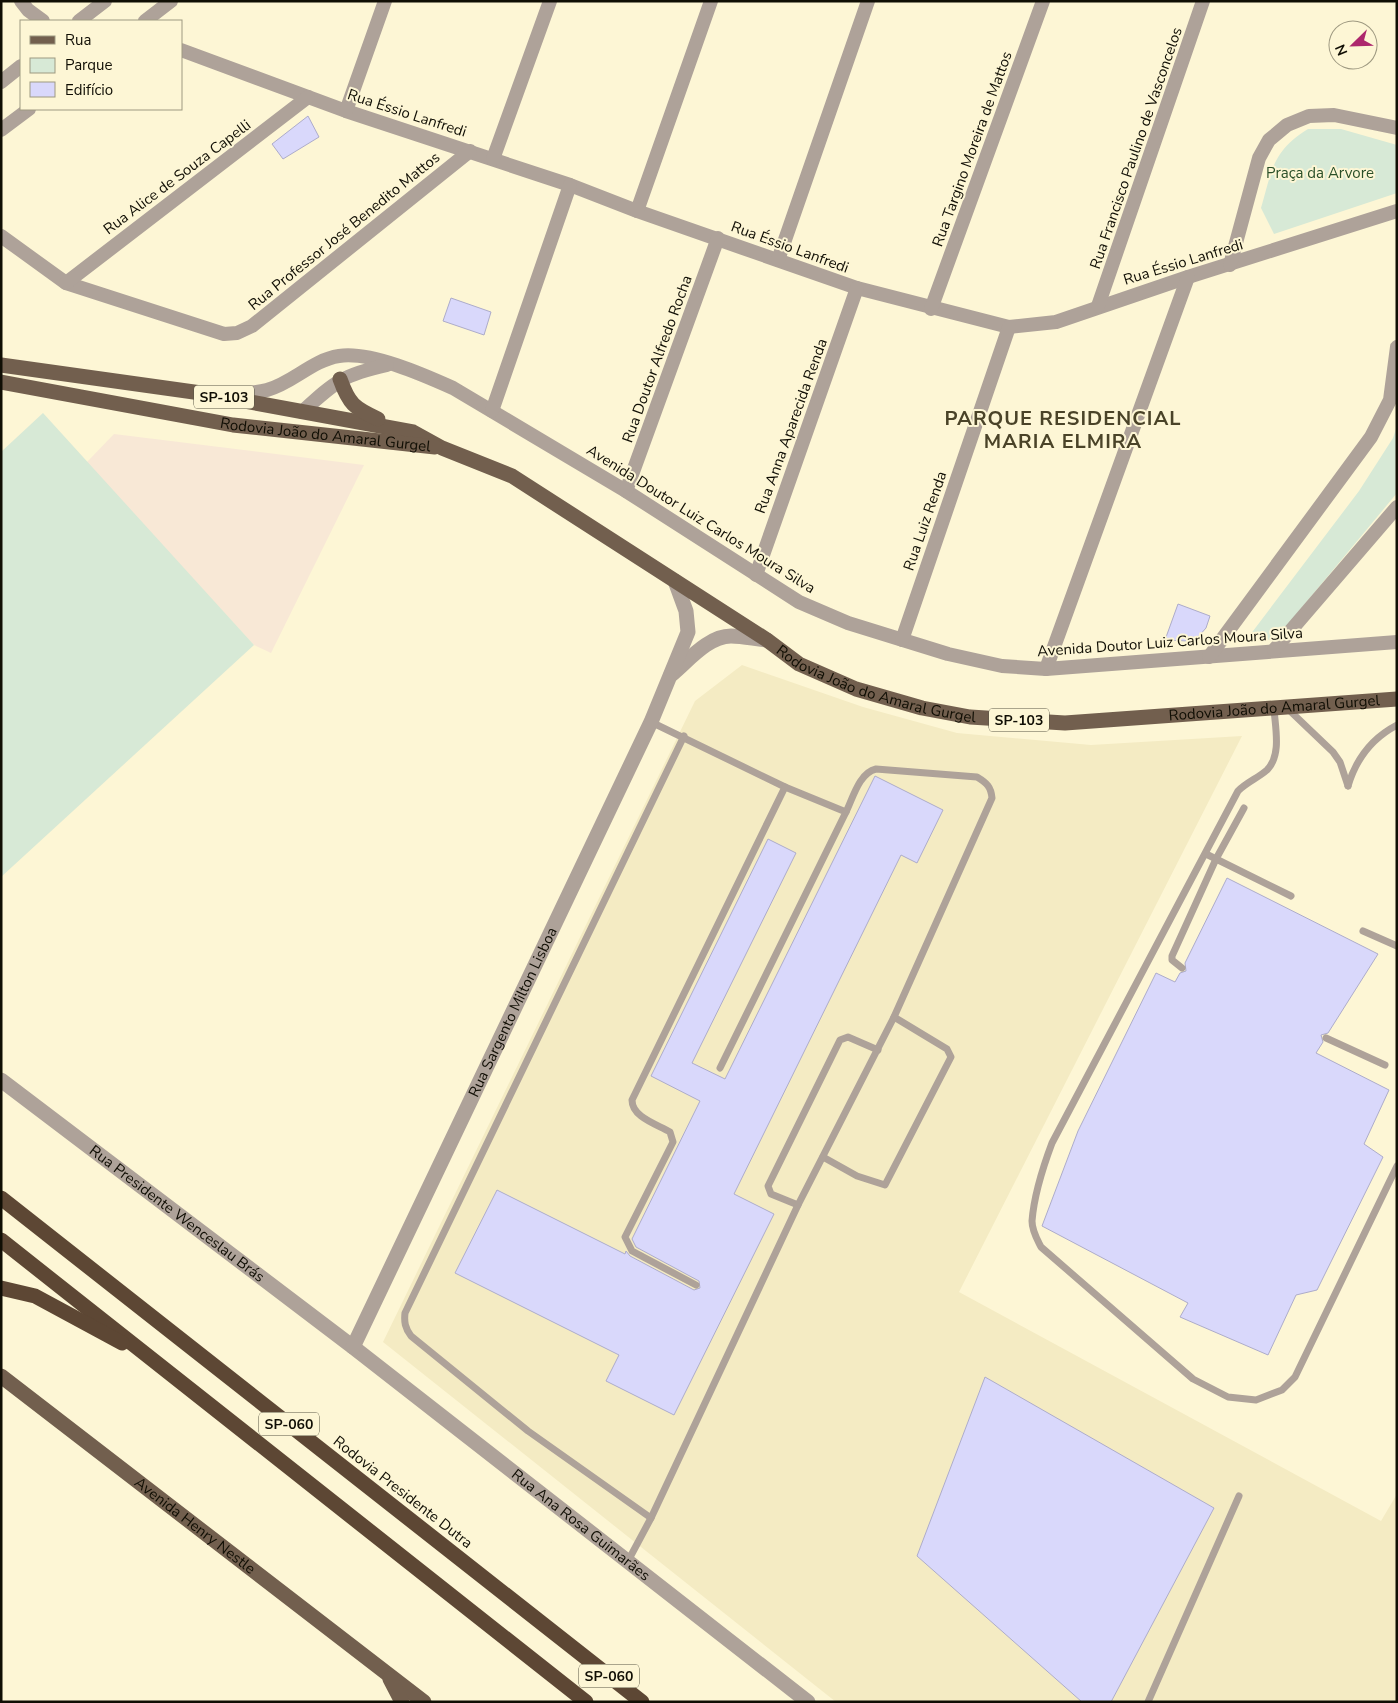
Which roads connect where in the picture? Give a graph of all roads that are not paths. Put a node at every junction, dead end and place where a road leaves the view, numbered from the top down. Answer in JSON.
{"nodes":[{"id":1,"x":21,"y":1,"type":"edge"},
{"id":2,"x":105,"y":1,"type":"edge"},
{"id":3,"x":171,"y":1,"type":"edge"},
{"id":4,"x":385,"y":1,"type":"edge"},
{"id":5,"x":550,"y":1,"type":"edge"},
{"id":6,"x":711,"y":1,"type":"edge"},
{"id":7,"x":868,"y":1,"type":"edge"},
{"id":8,"x":1043,"y":1,"type":"edge"},
{"id":9,"x":1204,"y":1,"type":"edge"},
{"id":10,"x":42,"y":20,"type":"edge"},
{"id":11,"x":80,"y":20,"type":"edge"},
{"id":12,"x":146,"y":20,"type":"edge"},
{"id":13,"x":182,"y":50,"type":"edge"},
{"id":14,"x":20,"y":67,"type":"edge"},
{"id":15,"x":1,"y":82,"type":"edge"},
{"id":16,"x":308,"y":97,"type":"junction"},
{"id":17,"x":28,"y":110,"type":"edge"},
{"id":18,"x":346,"y":111,"type":"junction"},
{"id":19,"x":1397,"y":128,"type":"edge"},
{"id":20,"x":1,"y":130,"type":"edge"},
{"id":21,"x":470,"y":151,"type":"junction"},
{"id":22,"x":493,"y":160,"type":"junction"},
{"id":23,"x":570,"y":184,"type":"junction"},
{"id":24,"x":637,"y":211,"type":"junction"},
{"id":25,"x":1397,"y":211,"type":"edge"},
{"id":26,"x":1,"y":236,"type":"edge"},
{"id":27,"x":718,"y":238,"type":"junction"},
{"id":28,"x":778,"y":260,"type":"junction"},
{"id":29,"x":1230,"y":265,"type":"junction"},
{"id":30,"x":1188,"y":276,"type":"junction"},
{"id":31,"x":66,"y":283,"type":"junction"},
{"id":32,"x":857,"y":288,"type":"junction"},
{"id":33,"x":1098,"y":306,"type":"junction"},
{"id":34,"x":931,"y":309,"type":"junction"},
{"id":35,"x":1009,"y":327,"type":"junction"},
{"id":36,"x":1397,"y":347,"type":"edge"},
{"id":37,"x":392,"y":364,"type":"junction"},
{"id":38,"x":1,"y":365,"type":"edge"},
{"id":39,"x":340,"y":379,"type":"junction"},
{"id":40,"x":1,"y":382,"type":"edge"},
{"id":41,"x":201,"y":393,"type":"junction"},
{"id":42,"x":492,"y":411,"type":"junction"},
{"id":43,"x":302,"y":412,"type":"junction"},
{"id":44,"x":233,"y":425,"type":"junction"},
{"id":45,"x":398,"y":427,"type":"junction"},
{"id":46,"x":442,"y":448,"type":"junction"},
{"id":47,"x":626,"y":491,"type":"junction"},
{"id":48,"x":1397,"y":506,"type":"edge"},
{"id":49,"x":756,"y":575,"type":"junction"},
{"id":50,"x":675,"y":581,"type":"junction"},
{"id":51,"x":767,"y":640,"type":"junction"},
{"id":52,"x":902,"y":640,"type":"junction"},
{"id":53,"x":1397,"y":642,"type":"edge"},
{"id":54,"x":1274,"y":650,"type":"junction"},
{"id":55,"x":1209,"y":657,"type":"junction"},
{"id":56,"x":1046,"y":669,"type":"junction"},
{"id":57,"x":670,"y":676,"type":"junction"},
{"id":58,"x":1397,"y":699,"type":"edge"},
{"id":59,"x":1280,"y":708,"type":"junction"},
{"id":60,"x":651,"y":722,"type":"junction"},
{"id":61,"x":1397,"y":725,"type":"edge"},
{"id":62,"x":684,"y":736,"type":"junction"},
{"id":63,"x":785,"y":787,"type":"junction"},
{"id":64,"x":1244,"y":808,"type":"dead end"},
{"id":65,"x":846,"y":812,"type":"junction"},
{"id":66,"x":1206,"y":854,"type":"junction"},
{"id":67,"x":1216,"y":858,"type":"junction"},
{"id":68,"x":1291,"y":896,"type":"dead end"},
{"id":69,"x":1363,"y":930,"type":"dead end"},
{"id":70,"x":1397,"y":946,"type":"edge"},
{"id":71,"x":1182,"y":968,"type":"dead end"},
{"id":72,"x":894,"y":1017,"type":"junction"},
{"id":73,"x":1326,"y":1038,"type":"dead end"},
{"id":74,"x":878,"y":1050,"type":"junction"},
{"id":75,"x":1385,"y":1065,"type":"dead end"},
{"id":76,"x":720,"y":1068,"type":"dead end"},
{"id":77,"x":1,"y":1080,"type":"edge"},
{"id":78,"x":823,"y":1157,"type":"junction"},
{"id":79,"x":1397,"y":1166,"type":"edge"},
{"id":80,"x":1,"y":1198,"type":"edge"},
{"id":81,"x":798,"y":1205,"type":"junction"},
{"id":82,"x":1,"y":1240,"type":"edge"},
{"id":83,"x":696,"y":1285,"type":"dead end"},
{"id":84,"x":1,"y":1288,"type":"edge"},
{"id":85,"x":353,"y":1347,"type":"junction"},
{"id":86,"x":162,"y":1365,"type":"junction"},
{"id":87,"x":1,"y":1376,"type":"edge"},
{"id":88,"x":1238,"y":1496,"type":"dead end"},
{"id":89,"x":651,"y":1518,"type":"junction"},
{"id":90,"x":628,"y":1561,"type":"junction"},
{"id":91,"x":388,"y":1675,"type":"junction"},
{"id":92,"x":402,"y":1702,"type":"edge"},
{"id":93,"x":424,"y":1702,"type":"edge"},
{"id":94,"x":586,"y":1702,"type":"edge"},
{"id":95,"x":642,"y":1702,"type":"edge"},
{"id":96,"x":808,"y":1702,"type":"edge"},
{"id":97,"x":1148,"y":1702,"type":"edge"}],
"edges":[{"from":1,"to":10,"type":"street"},
{"from":2,"to":11,"type":"street"},
{"from":3,"to":12,"type":"street"},
{"from":4,"to":18,"type":"street"},
{"from":5,"to":22,"type":"street"},
{"from":6,"to":24,"type":"street"},
{"from":7,"to":28,"type":"street"},
{"from":8,"to":34,"type":"street","name":"Rua Targino Moreira de Mattos"},
{"from":9,"to":33,"type":"street","name":"Rua Francisco Paulino de Vasconcelos"},
{"from":13,"to":16,"type":"street","name":"Rua Éssio Lanfredi"},
{"from":14,"to":15,"type":"street"},
{"from":16,"to":18,"type":"street","name":"Rua Éssio Lanfredi"},
{"from":16,"to":31,"type":"street","name":"Rua Alice de Souza Capelli"},
{"from":17,"to":20,"type":"street"},
{"from":18,"to":21,"type":"street","name":"Rua Éssio Lanfredi"},
{"from":19,"to":29,"type":"street"},
{"from":21,"to":22,"type":"street","name":"Rua Éssio Lanfredi"},
{"from":21,"to":31,"type":"street","name":"Rua Professor José Benedito Mattos"},
{"from":22,"to":23,"type":"street","name":"Rua Éssio Lanfredi"},
{"from":23,"to":24,"type":"street","name":"Rua Éssio Lanfredi"},
{"from":23,"to":42,"type":"street"},
{"from":24,"to":27,"type":"street","name":"Rua Éssio Lanfredi"},
{"from":25,"to":29,"type":"street","name":"Rua Éssio Lanfredi"},
{"from":26,"to":31,"type":"street"},
{"from":27,"to":28,"type":"street","name":"Rua Éssio Lanfredi"},
{"from":27,"to":47,"type":"street","name":"Rua Doutor Alfredo Rocha"},
{"from":28,"to":32,"type":"street","name":"Rua Éssio Lanfredi"},
{"from":29,"to":30,"type":"street","name":"Rua Éssio Lanfredi"},
{"from":30,"to":33,"type":"street","name":"Rua Éssio Lanfredi"},
{"from":30,"to":56,"type":"street"},
{"from":32,"to":34,"type":"street","name":"Rua Éssio Lanfredi"},
{"from":32,"to":49,"type":"street","name":"Rua Anna Aparecida Renda"},
{"from":33,"to":35,"type":"street","name":"Rua Éssio Lanfredi"},
{"from":34,"to":35,"type":"street","name":"Rua Éssio Lanfredi"},
{"from":35,"to":52,"type":"street","name":"Rua Luiz Renda"},
{"from":36,"to":55,"type":"street"},
{"from":37,"to":39,"type":"street"},
{"from":37,"to":41,"type":"street","name":"Avenida Doutor Luiz Carlos Moura Silva"},
{"from":37,"to":42,"type":"street","name":"Avenida Doutor Luiz Carlos Moura Silva"},
{"from":38,"to":41,"type":"main road","name":"Rodovia João do Amaral Gurgel","number":"SP-103"},
{"from":39,"to":43,"type":"street"},
{"from":39,"to":45,"type":"main road"},
{"from":40,"to":44,"type":"main road","name":"Rodovia João do Amaral Gurgel"},
{"from":41,"to":43,"type":"main road","name":"Rodovia João do Amaral Gurgel","number":"SP-103"},
{"from":42,"to":47,"type":"street","name":"Avenida Doutor Luiz Carlos Moura Silva"},
{"from":43,"to":44,"type":"main road"},
{"from":43,"to":45,"type":"main road","name":"Rodovia João do Amaral Gurgel","number":"SP-103"},
{"from":44,"to":46,"type":"main road","name":"Rodovia João do Amaral Gurgel"},
{"from":45,"to":46,"type":"main road","name":"Rodovia João do Amaral Gurgel","number":"SP-103"},
{"from":46,"to":50,"type":"main road","name":"Rodovia João do Amaral Gurgel","number":"SP-103"},
{"from":47,"to":49,"type":"street","name":"Avenida Doutor Luiz Carlos Moura Silva"},
{"from":48,"to":54,"type":"street"},
{"from":49,"to":52,"type":"street","name":"Avenida Doutor Luiz Carlos Moura Silva"},
{"from":50,"to":51,"type":"main road","name":"Rodovia João do Amaral Gurgel","number":"SP-103"},
{"from":50,"to":57,"type":"street","name":"Rua Sargento Milton Lisboa"},
{"from":51,"to":57,"type":"street"},
{"from":51,"to":59,"type":"main road","name":"Rodovia João do Amaral Gurgel","number":"SP-103"},
{"from":52,"to":56,"type":"street","name":"Avenida Doutor Luiz Carlos Moura Silva"},
{"from":53,"to":54,"type":"street","name":"Avenida Doutor Luiz Carlos Moura Silva"},
{"from":54,"to":55,"type":"street","name":"Avenida Doutor Luiz Carlos Moura Silva"},
{"from":55,"to":56,"type":"street","name":"Avenida Doutor Luiz Carlos Moura Silva"},
{"from":57,"to":60,"type":"street","name":"Rua Sargento Milton Lisboa"},
{"from":58,"to":59,"type":"main road","name":"Rodovia João do Amaral Gurgel","number":"SP-103"},
{"from":59,"to":61,"type":"lane"},
{"from":59,"to":66,"type":"lane"},
{"from":60,"to":62,"type":"lane"},
{"from":60,"to":85,"type":"street","name":"Rua Sargento Milton Lisboa"},
{"from":62,"to":63,"type":"lane"},
{"from":62,"to":89,"type":"lane"},
{"from":63,"to":65,"type":"lane"},
{"from":63,"to":83,"type":"lane"},
{"from":64,"to":67,"type":"lane"},
{"from":65,"to":72,"type":"lane"},
{"from":65,"to":76,"type":"lane"},
{"from":66,"to":67,"type":"lane"},
{"from":66,"to":79,"type":"lane"},
{"from":67,"to":68,"type":"lane"},
{"from":67,"to":71,"type":"lane"},
{"from":69,"to":70,"type":"lane"},
{"from":72,"to":74,"type":"lane"},
{"from":72,"to":78,"type":"lane"},
{"from":73,"to":75,"type":"lane"},
{"from":74,"to":78,"type":"lane"},
{"from":74,"to":81,"type":"lane"},
{"from":77,"to":85,"type":"street","name":"Rua Presidente Wenceslau Brás"},
{"from":78,"to":81,"type":"lane"},
{"from":80,"to":95,"type":"highway","name":"Rodovia Presidente Dutra","number":"SP-060"},
{"from":81,"to":89,"type":"lane"},
{"from":82,"to":86,"type":"highway","number":"SP-060"},
{"from":84,"to":86,"type":"highway"},
{"from":85,"to":90,"type":"street","name":"Rua Ana Rosa Guimarães"},
{"from":86,"to":94,"type":"highway","number":"SP-060"},
{"from":87,"to":91,"type":"main road","name":"Avenida Henry Nestle"},
{"from":88,"to":97,"type":"lane"},
{"from":89,"to":90,"type":"lane"},
{"from":90,"to":96,"type":"street","name":"Rua Ana Rosa Guimarães"},
{"from":91,"to":92,"type":"main road"},
{"from":91,"to":93,"type":"main road","name":"Avenida Henry Nestle"}]}
